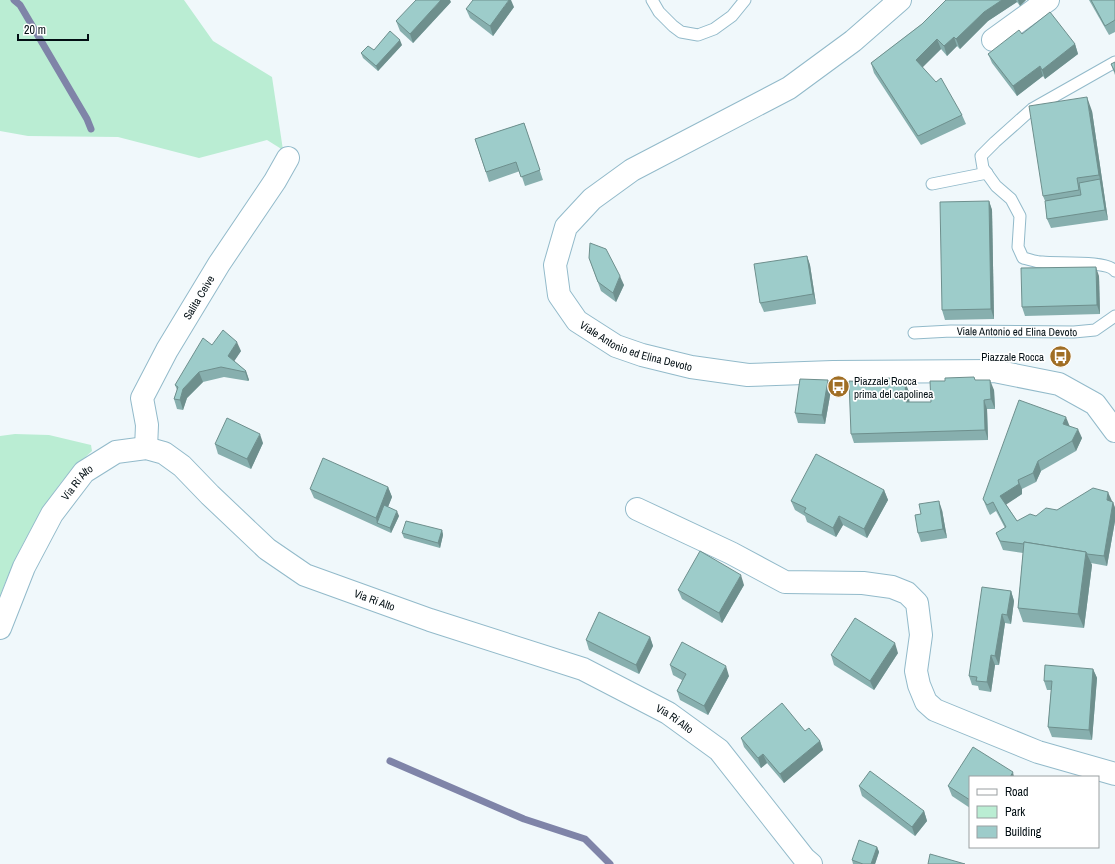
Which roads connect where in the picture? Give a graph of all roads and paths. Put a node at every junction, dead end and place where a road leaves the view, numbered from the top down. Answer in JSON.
{"nodes":[{"id":1,"x":652,"y":0,"type":"edge"},
{"id":2,"x":745,"y":0,"type":"edge"},
{"id":3,"x":900,"y":0,"type":"edge"},
{"id":4,"x":1048,"y":0,"type":"edge"},
{"id":5,"x":993,"y":40,"type":"dead end"},
{"id":6,"x":1115,"y":62,"type":"edge"},
{"id":7,"x":288,"y":158,"type":"dead end"},
{"id":8,"x":987,"y":173,"type":"junction"},
{"id":9,"x":932,"y":184,"type":"dead end"},
{"id":10,"x":1115,"y":271,"type":"edge"},
{"id":11,"x":1115,"y":316,"type":"edge"},
{"id":12,"x":914,"y":333,"type":"dead end"},
{"id":13,"x":1115,"y":431,"type":"edge"},
{"id":14,"x":146,"y":448,"type":"junction"},
{"id":15,"x":637,"y":510,"type":"dead end"},
{"id":16,"x":0,"y":628,"type":"edge"},
{"id":17,"x":1115,"y":774,"type":"edge"},
{"id":18,"x":811,"y":864,"type":"edge"}],
"edges":[{"from":1,"to":2,"type":"lane"},
{"from":3,"to":13,"type":"street","name":"Viale Antonio ed Elina Devoto"},
{"from":4,"to":5,"type":"street"},
{"from":6,"to":8,"type":"lane"},
{"from":7,"to":14,"type":"street","name":"Salita Ceive"},
{"from":8,"to":9,"type":"lane"},
{"from":8,"to":10,"type":"lane"},
{"from":11,"to":12,"type":"lane","name":"Viale Antonio ed Elina Devoto"},
{"from":14,"to":16,"type":"street","name":"Via Ri Alto"},
{"from":14,"to":18,"type":"street","name":"Via Ri Alto"},
{"from":15,"to":17,"type":"street"}]}
